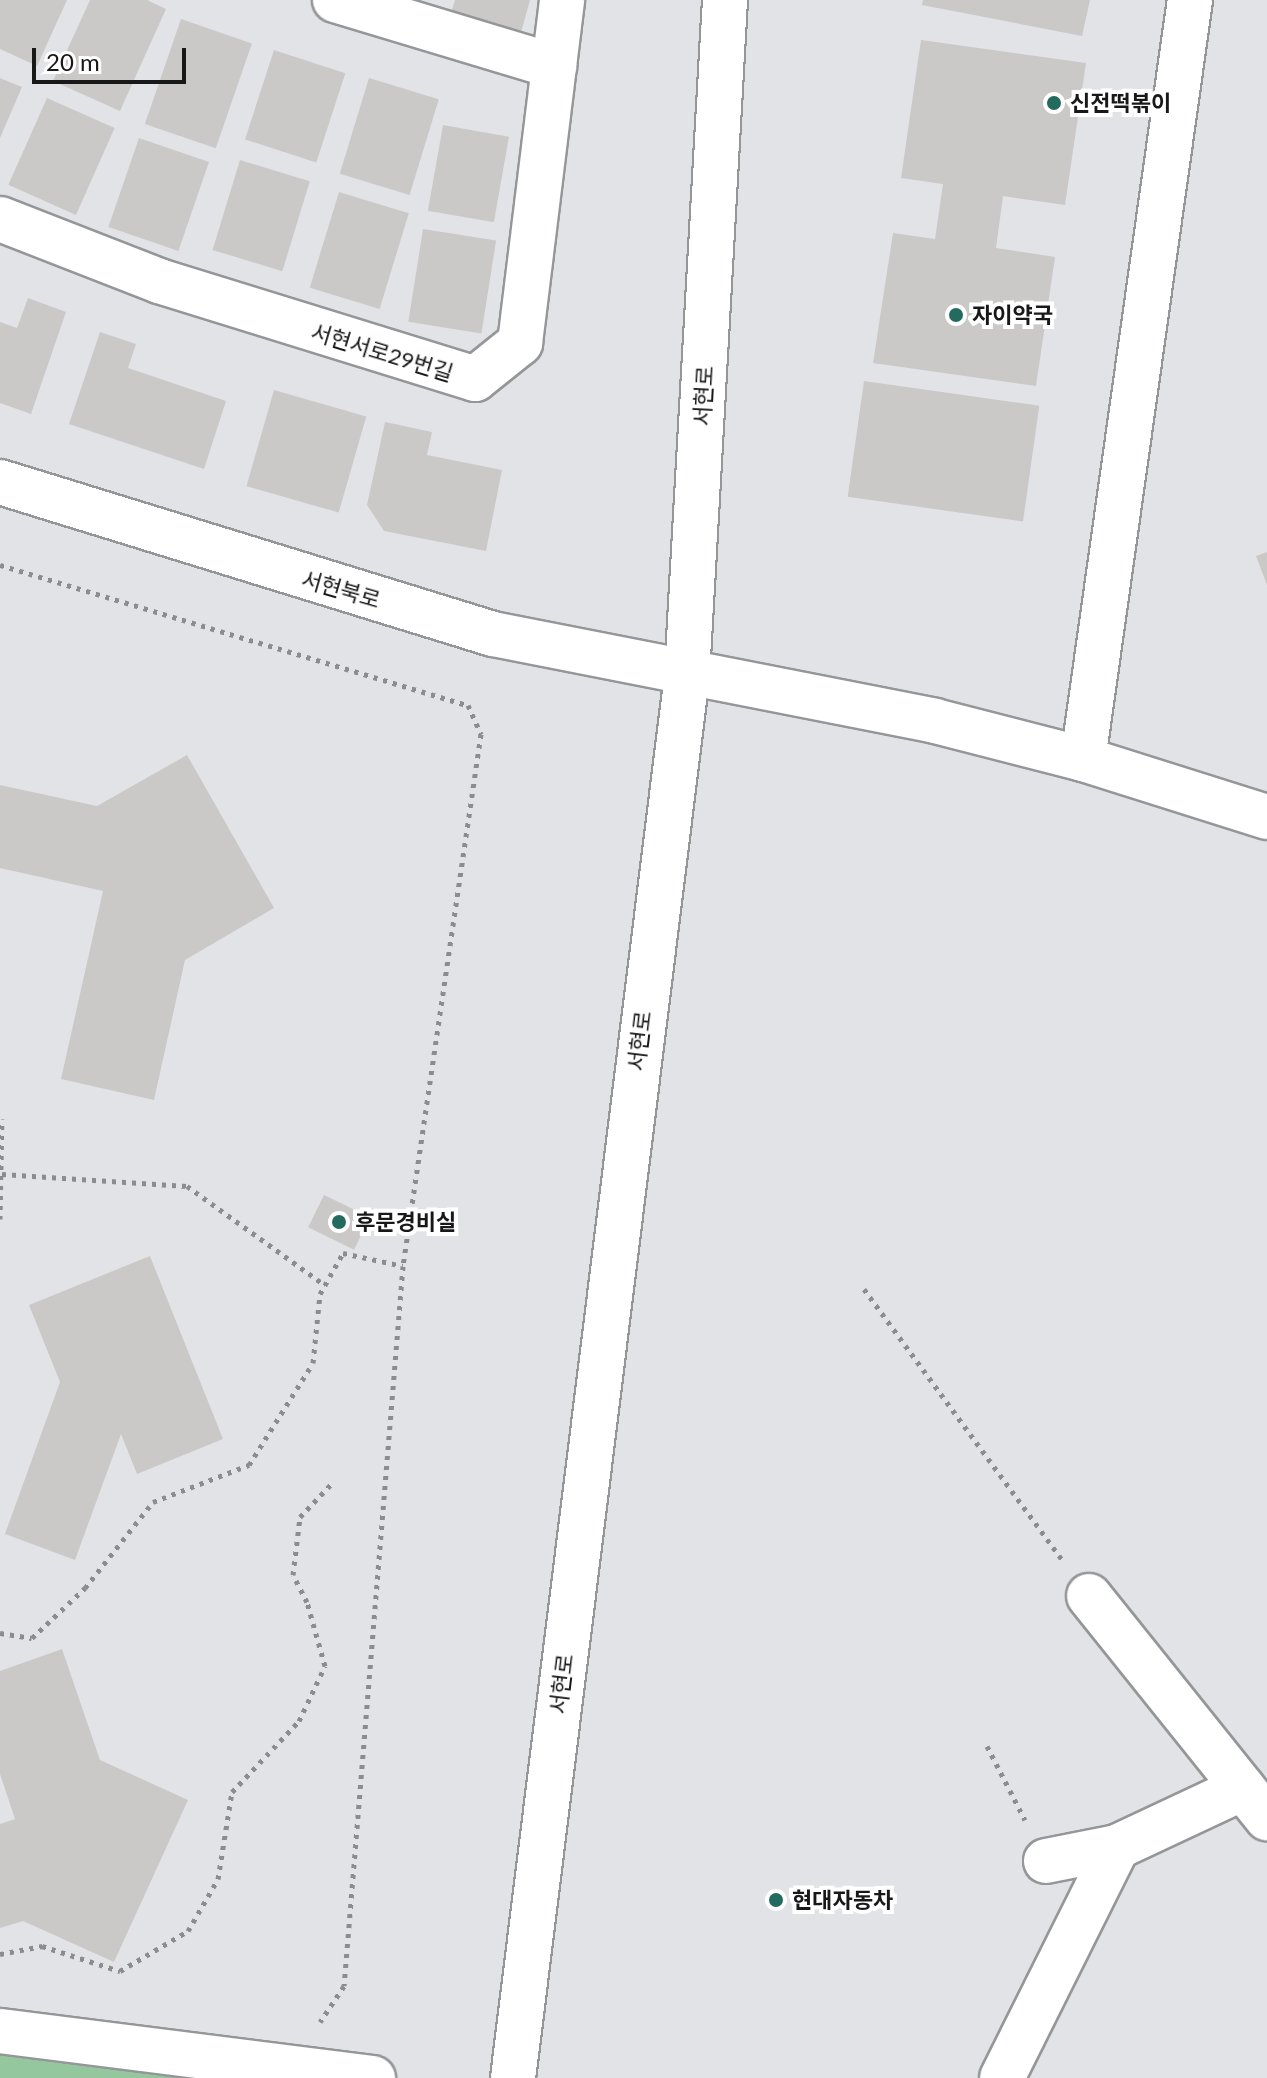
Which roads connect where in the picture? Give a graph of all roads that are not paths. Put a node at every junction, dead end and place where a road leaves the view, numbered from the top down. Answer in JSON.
{"nodes":[{"id":1,"x":335,"y":0,"type":"edge"},
{"id":2,"x":562,"y":0,"type":"edge"},
{"id":3,"x":725,"y":0,"type":"edge"},
{"id":4,"x":1190,"y":0,"type":"edge"},
{"id":5,"x":554,"y":66,"type":"junction"},
{"id":6,"x":0,"y":219,"type":"edge"},
{"id":7,"x":0,"y":482,"type":"edge"},
{"id":8,"x":687,"y":675,"type":"junction"},
{"id":9,"x":1083,"y":759,"type":"junction"},
{"id":10,"x":1267,"y":817,"type":"edge"},
{"id":11,"x":1089,"y":1596,"type":"road end"},
{"id":12,"x":1255,"y":1803,"type":"edge"},
{"id":13,"x":1117,"y":1847,"type":"junction"},
{"id":14,"x":1046,"y":1861,"type":"dead end"},
{"id":15,"x":0,"y":2031,"type":"edge"},
{"id":16,"x":373,"y":2078,"type":"edge"},
{"id":17,"x":513,"y":2078,"type":"edge"},
{"id":18,"x":1002,"y":2078,"type":"edge"}],
"edges":[{"from":1,"to":5,"type":"street"},
{"from":2,"to":5,"type":"street","name":"서현서로29번길"},
{"from":3,"to":8,"type":"street","name":"서현로"},
{"from":4,"to":9,"type":"street"},
{"from":5,"to":6,"type":"street","name":"서현서로29번길"},
{"from":7,"to":8,"type":"street","name":"서현북로"},
{"from":8,"to":9,"type":"street","name":"서현북로"},
{"from":8,"to":17,"type":"street","name":"서현로"},
{"from":9,"to":10,"type":"street","name":"서현북로"},
{"from":11,"to":12,"type":"street"},
{"from":12,"to":13,"type":"street"},
{"from":13,"to":14,"type":"street"},
{"from":13,"to":18,"type":"street"},
{"from":15,"to":16,"type":"street"}]}
